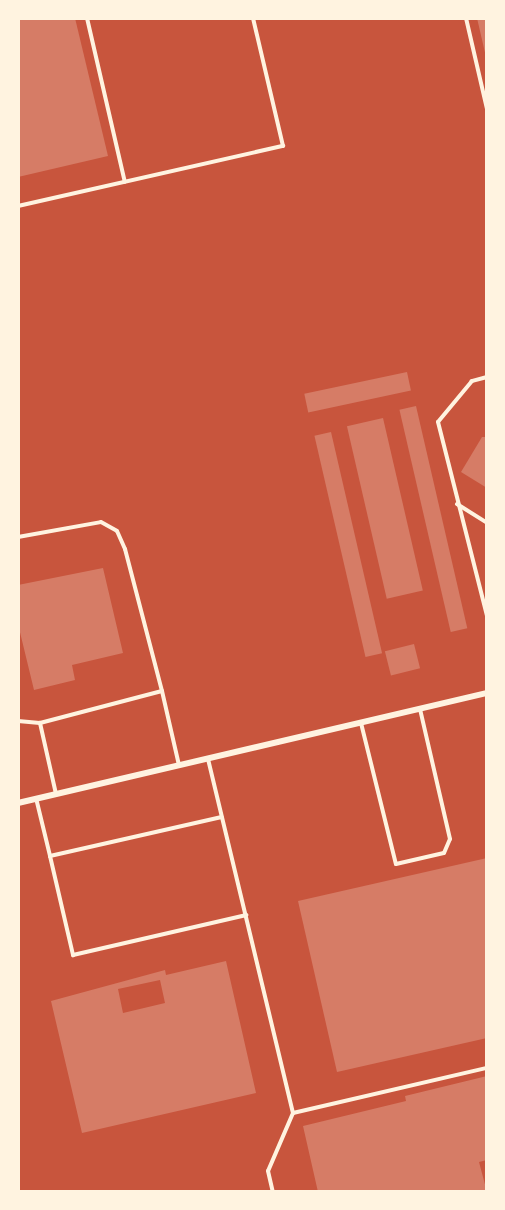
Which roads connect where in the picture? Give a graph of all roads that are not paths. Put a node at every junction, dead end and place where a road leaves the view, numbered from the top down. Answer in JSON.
{"nodes":[{"id":1,"x":87,"y":18,"type":"edge"},
{"id":2,"x":253,"y":18,"type":"edge"},
{"id":3,"x":466,"y":18,"type":"edge"},
{"id":4,"x":487,"y":109,"type":"edge"},
{"id":5,"x":125,"y":182,"type":"junction"},
{"id":6,"x":18,"y":206,"type":"edge"},
{"id":7,"x":487,"y":377,"type":"edge"},
{"id":8,"x":457,"y":504,"type":"junction"},
{"id":9,"x":487,"y":523,"type":"edge"},
{"id":10,"x":18,"y":537,"type":"edge"},
{"id":11,"x":487,"y":616,"type":"edge"},
{"id":12,"x":162,"y":691,"type":"junction"},
{"id":13,"x":487,"y":693,"type":"edge"},
{"id":14,"x":420,"y":709,"type":"junction"},
{"id":15,"x":18,"y":722,"type":"edge"},
{"id":16,"x":361,"y":722,"type":"junction"},
{"id":17,"x":40,"y":723,"type":"junction"},
{"id":18,"x":208,"y":758,"type":"junction"},
{"id":19,"x":179,"y":765,"type":"junction"},
{"id":20,"x":56,"y":794,"type":"junction"},
{"id":21,"x":36,"y":798,"type":"junction"},
{"id":22,"x":18,"y":802,"type":"edge"},
{"id":23,"x":222,"y":817,"type":"junction"},
{"id":24,"x":50,"y":856,"type":"junction"},
{"id":25,"x":246,"y":915,"type":"junction"},
{"id":26,"x":487,"y":1068,"type":"edge"},
{"id":27,"x":293,"y":1113,"type":"junction"},
{"id":28,"x":273,"y":1192,"type":"edge"}],
"edges":[{"from":1,"to":5,"type":"lane"},
{"from":2,"to":5,"type":"lane"},
{"from":3,"to":4,"type":"lane"},
{"from":5,"to":6,"type":"lane"},
{"from":7,"to":8,"type":"lane"},
{"from":8,"to":9,"type":"lane"},
{"from":8,"to":11,"type":"lane"},
{"from":10,"to":12,"type":"lane"},
{"from":12,"to":17,"type":"lane"},
{"from":12,"to":19,"type":"lane"},
{"from":13,"to":14,"type":"street"},
{"from":14,"to":16,"type":"street"},
{"from":14,"to":16,"type":"lane"},
{"from":15,"to":17,"type":"lane"},
{"from":16,"to":18,"type":"street"},
{"from":17,"to":20,"type":"lane"},
{"from":18,"to":19,"type":"street"},
{"from":18,"to":23,"type":"lane"},
{"from":19,"to":20,"type":"street"},
{"from":20,"to":21,"type":"street"},
{"from":21,"to":22,"type":"street"},
{"from":21,"to":24,"type":"lane"},
{"from":23,"to":24,"type":"lane"},
{"from":23,"to":25,"type":"lane"},
{"from":24,"to":25,"type":"lane"},
{"from":25,"to":27,"type":"lane"},
{"from":26,"to":27,"type":"lane"},
{"from":27,"to":28,"type":"lane"}]}
